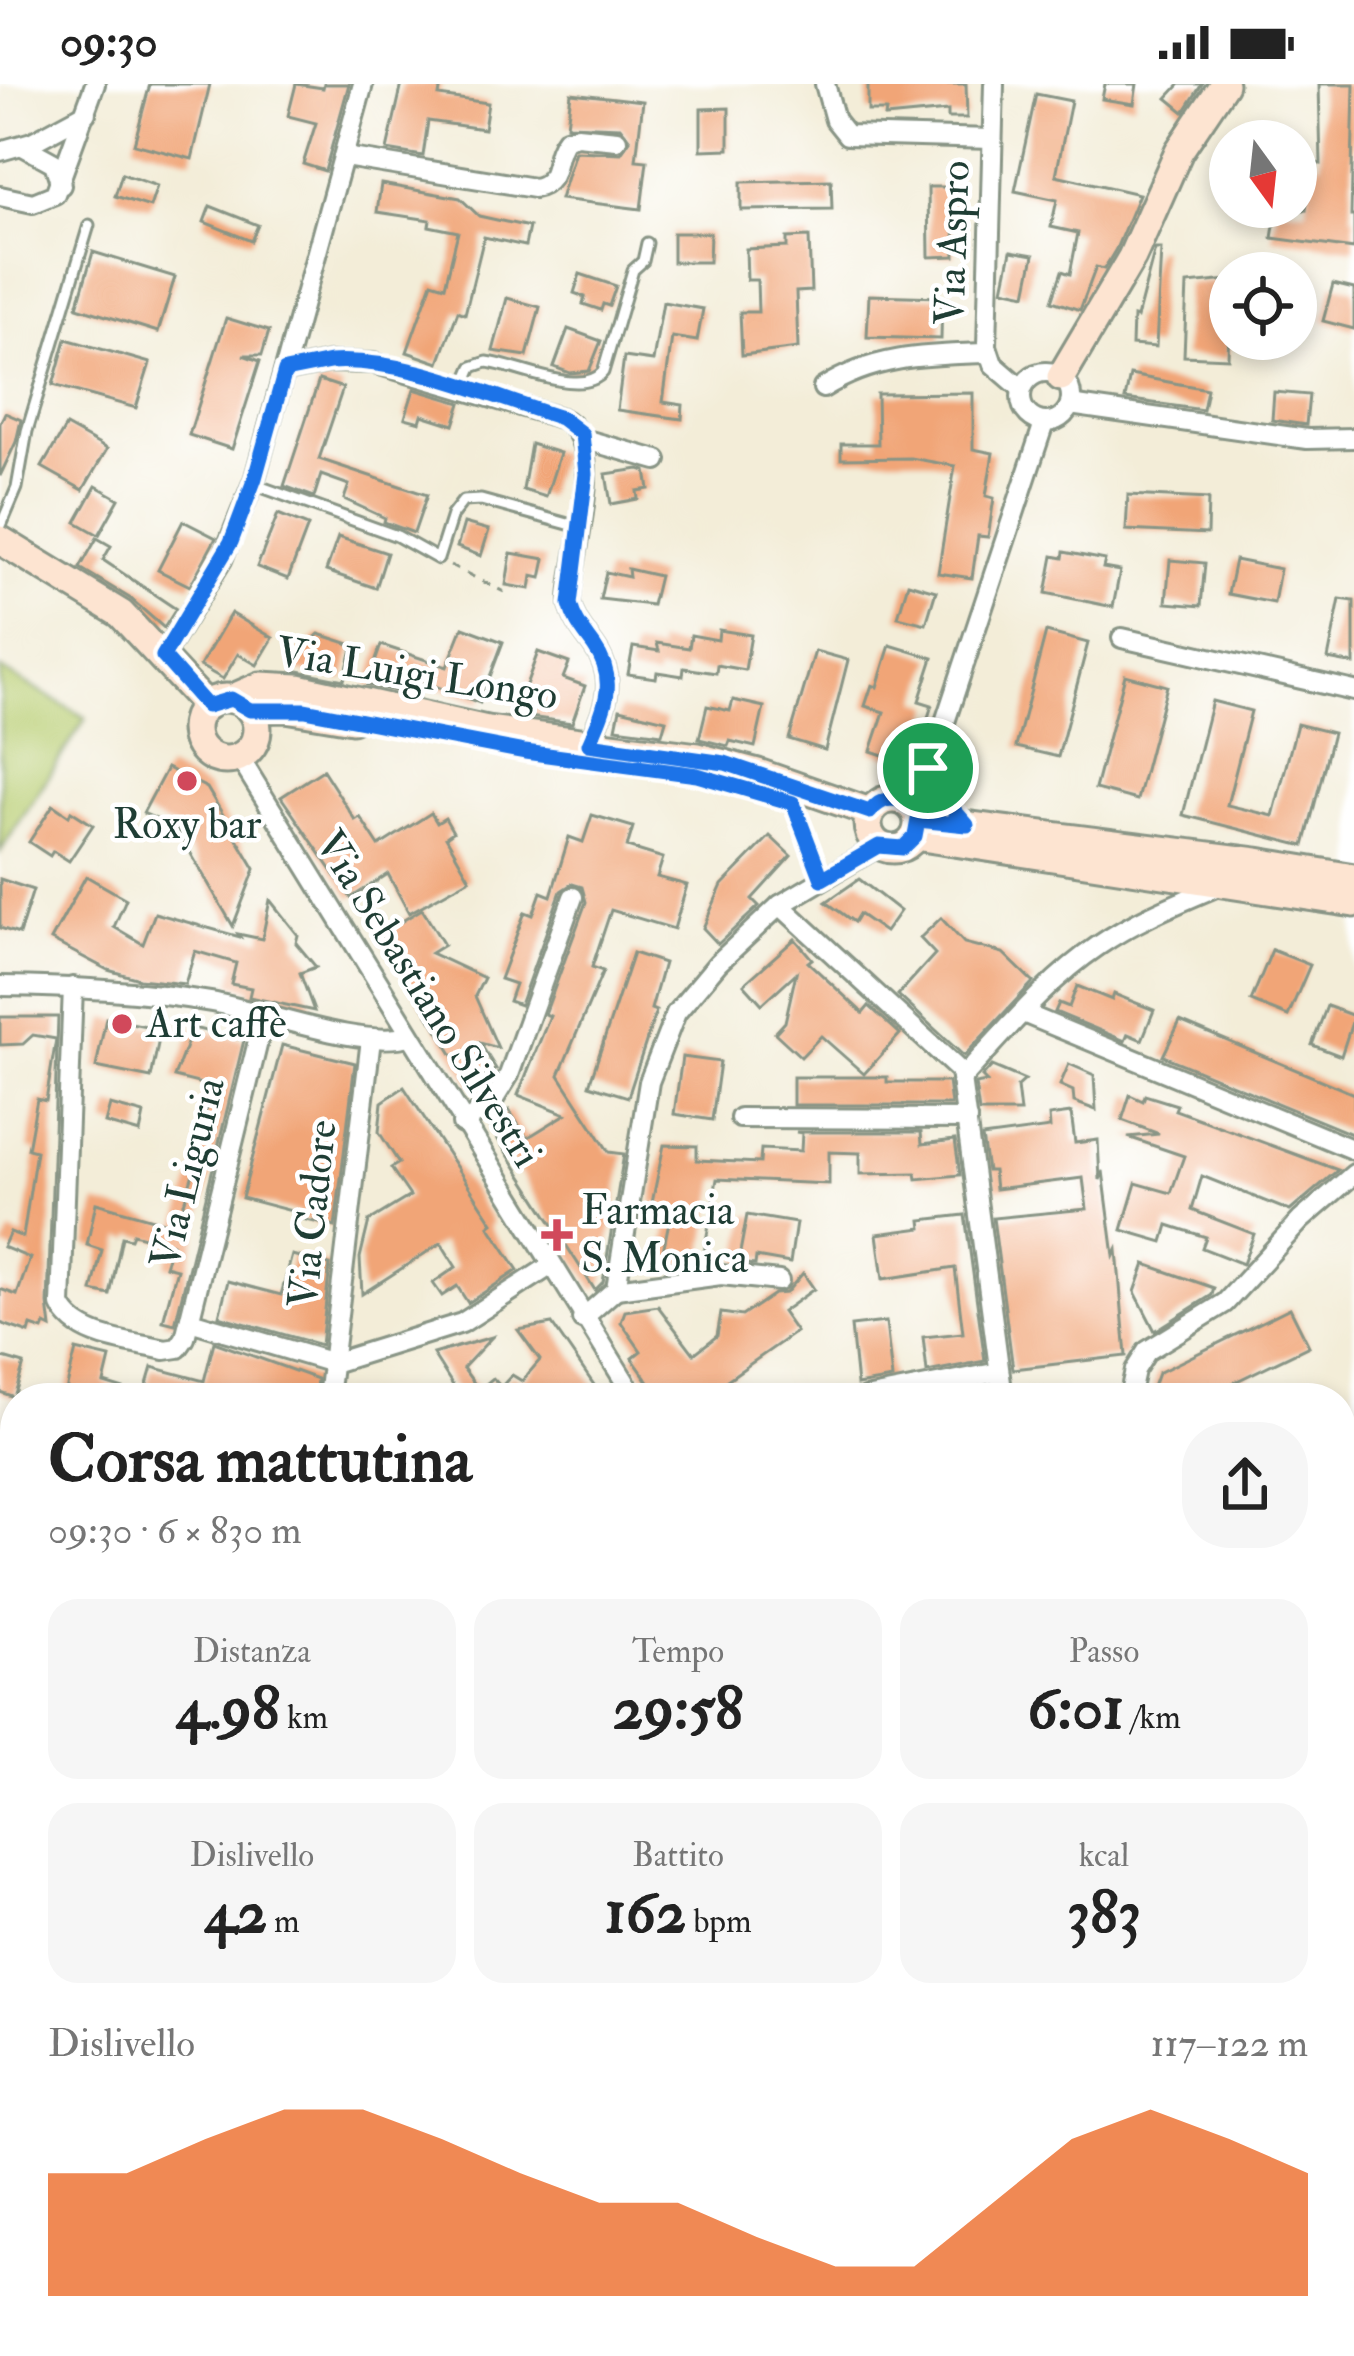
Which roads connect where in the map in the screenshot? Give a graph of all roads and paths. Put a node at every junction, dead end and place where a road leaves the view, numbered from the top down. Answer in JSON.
{"nodes":[{"id":1,"x":95,"y":84,"type":"edge"},
{"id":2,"x":364,"y":84,"type":"edge"},
{"id":3,"x":825,"y":84,"type":"edge"},
{"id":4,"x":994,"y":84,"type":"edge"},
{"id":5,"x":1224,"y":84,"type":"edge"},
{"id":6,"x":86,"y":113,"type":"junction"},
{"id":7,"x":992,"y":139,"type":"junction"},
{"id":8,"x":617,"y":140,"type":"dead end"},
{"id":9,"x":23,"y":146,"type":"junction"},
{"id":10,"x":0,"y":151,"type":"edge"},
{"id":11,"x":345,"y":157,"type":"junction"},
{"id":12,"x":61,"y":185,"type":"junction"},
{"id":13,"x":0,"y":196,"type":"edge"},
{"id":14,"x":89,"y":225,"type":"dead end"},
{"id":15,"x":647,"y":243,"type":"dead end"},
{"id":16,"x":987,"y":352,"type":"junction"},
{"id":17,"x":285,"y":371,"type":"junction"},
{"id":18,"x":1061,"y":377,"type":"junction"},
{"id":19,"x":463,"y":388,"type":"junction"},
{"id":20,"x":823,"y":388,"type":"dead end"},
{"id":21,"x":1022,"y":389,"type":"junction"},
{"id":22,"x":1070,"y":405,"type":"junction"},
{"id":23,"x":1045,"y":423,"type":"junction"},
{"id":24,"x":584,"y":439,"type":"junction"},
{"id":25,"x":1351,"y":441,"type":"edge"},
{"id":26,"x":657,"y":460,"type":"dead end"},
{"id":27,"x":253,"y":484,"type":"junction"},
{"id":28,"x":579,"y":527,"type":"junction"},
{"id":29,"x":0,"y":528,"type":"edge"},
{"id":30,"x":0,"y":540,"type":"edge"},
{"id":31,"x":438,"y":559,"type":"junction"},
{"id":32,"x":504,"y":592,"type":"dead end"},
{"id":33,"x":1122,"y":638,"type":"dead end"},
{"id":34,"x":163,"y":656,"type":"junction"},
{"id":35,"x":1354,"y":692,"type":"edge"},
{"id":36,"x":229,"y":705,"type":"junction"},
{"id":37,"x":589,"y":744,"type":"junction"},
{"id":38,"x":239,"y":758,"type":"junction"},
{"id":39,"x":928,"y":768,"type":"junction"},
{"id":40,"x":793,"y":803,"type":"junction"},
{"id":41,"x":915,"y":821,"type":"junction"},
{"id":42,"x":967,"y":825,"type":"junction"},
{"id":43,"x":872,"y":829,"type":"junction"},
{"id":44,"x":822,"y":879,"type":"junction"},
{"id":45,"x":1228,"y":882,"type":"junction"},
{"id":46,"x":1353,"y":882,"type":"edge"},
{"id":47,"x":573,"y":897,"type":"dead end"},
{"id":48,"x":780,"y":905,"type":"junction"},
{"id":49,"x":0,"y":986,"type":"edge"},
{"id":50,"x":73,"y":987,"type":"junction"},
{"id":51,"x":265,"y":1013,"type":"junction"},
{"id":52,"x":1023,"y":1013,"type":"junction"},
{"id":53,"x":409,"y":1036,"type":"junction"},
{"id":54,"x":370,"y":1039,"type":"junction"},
{"id":55,"x":962,"y":1078,"type":"junction"},
{"id":56,"x":740,"y":1118,"type":"dead end"},
{"id":57,"x":968,"y":1119,"type":"junction"},
{"id":58,"x":462,"y":1124,"type":"junction"},
{"id":59,"x":1354,"y":1150,"type":"edge"},
{"id":60,"x":1354,"y":1174,"type":"edge"},
{"id":61,"x":550,"y":1267,"type":"junction"},
{"id":62,"x":779,"y":1281,"type":"dead end"},
{"id":63,"x":616,"y":1289,"type":"junction"},
{"id":64,"x":582,"y":1319,"type":"junction"},
{"id":65,"x":190,"y":1321,"type":"junction"},
{"id":66,"x":333,"y":1363,"type":"junction"},
{"id":67,"x":999,"y":1372,"type":"junction"},
{"id":68,"x":330,"y":1383,"type":"edge"},
{"id":69,"x":625,"y":1383,"type":"edge"},
{"id":70,"x":942,"y":1383,"type":"edge"},
{"id":71,"x":1001,"y":1383,"type":"edge"},
{"id":72,"x":1132,"y":1383,"type":"edge"}],
"edges":[{"from":1,"to":6,"type":"street"},
{"from":2,"to":11,"type":"street"},
{"from":3,"to":7,"type":"street"},
{"from":4,"to":7,"type":"street","name":"Via Aspro"},
{"from":5,"to":18,"type":"main road"},
{"from":6,"to":9,"type":"street"},
{"from":6,"to":12,"type":"street"},
{"from":7,"to":16,"type":"street","name":"Via Aspro"},
{"from":8,"to":11,"type":"street"},
{"from":9,"to":10,"type":"street"},
{"from":9,"to":12,"type":"street"},
{"from":11,"to":17,"type":"street"},
{"from":12,"to":13,"type":"street"},
{"from":14,"to":29,"type":"lane"},
{"from":15,"to":19,"type":"lane"},
{"from":16,"to":20,"type":"street"},
{"from":16,"to":21,"type":"street","name":"Via Aspro"},
{"from":17,"to":19,"type":"street"},
{"from":17,"to":27,"type":"street"},
{"from":18,"to":21,"type":"street"},
{"from":18,"to":22,"type":"street"},
{"from":19,"to":24,"type":"street"},
{"from":21,"to":23,"type":"street"},
{"from":22,"to":23,"type":"street"},
{"from":22,"to":25,"type":"street"},
{"from":23,"to":39,"type":"street"},
{"from":24,"to":26,"type":"street"},
{"from":24,"to":28,"type":"street"},
{"from":27,"to":31,"type":"lane"},
{"from":27,"to":34,"type":"street"},
{"from":28,"to":31,"type":"lane"},
{"from":28,"to":37,"type":"street"},
{"from":30,"to":34,"type":"main road"},
{"from":31,"to":32,"type":"path"},
{"from":33,"to":35,"type":"street"},
{"from":34,"to":36,"type":"main road"},
{"from":36,"to":37,"type":"main road","name":"Via Luigi Longo"},
{"from":36,"to":38,"type":"main road"},
{"from":36,"to":38,"type":"main road"},
{"from":36,"to":40,"type":"main road","name":"Via Luigi Longo"},
{"from":37,"to":43,"type":"main road","name":"Via Luigi Longo"},
{"from":38,"to":53,"type":"street","name":"Via Sebastiano Silvestri"},
{"from":39,"to":41,"type":"street"},
{"from":39,"to":42,"type":"lane"},
{"from":40,"to":43,"type":"main road","name":"Via Luigi Longo"},
{"from":40,"to":44,"type":"lane"},
{"from":41,"to":42,"type":"main road"},
{"from":41,"to":43,"type":"main road"},
{"from":41,"to":43,"type":"main road"},
{"from":41,"to":45,"type":"main road"},
{"from":42,"to":46,"type":"main road"},
{"from":43,"to":44,"type":"street"},
{"from":44,"to":48,"type":"street"},
{"from":45,"to":46,"type":"main road"},
{"from":45,"to":52,"type":"street"},
{"from":47,"to":58,"type":"street"},
{"from":48,"to":55,"type":"street"},
{"from":48,"to":63,"type":"street"},
{"from":49,"to":50,"type":"street"},
{"from":50,"to":51,"type":"street"},
{"from":50,"to":65,"type":"street","name":"Via Liguria"},
{"from":51,"to":54,"type":"street"},
{"from":51,"to":65,"type":"street","name":"Via Liguria"},
{"from":52,"to":55,"type":"street"},
{"from":52,"to":59,"type":"street"},
{"from":53,"to":54,"type":"street"},
{"from":53,"to":58,"type":"street","name":"Via Sebastiano Silvestri"},
{"from":54,"to":66,"type":"street","name":"Via Cadore"},
{"from":55,"to":57,"type":"street"},
{"from":56,"to":57,"type":"street"},
{"from":57,"to":67,"type":"street"},
{"from":58,"to":61,"type":"street","name":"Via Sebastiano Silvestri"},
{"from":60,"to":72,"type":"street"},
{"from":61,"to":64,"type":"street","name":"Via Sebastiano Silvestri"},
{"from":61,"to":66,"type":"street"},
{"from":62,"to":63,"type":"street"},
{"from":63,"to":64,"type":"street"},
{"from":64,"to":69,"type":"street","name":"Via Sebastiano Silvestri"},
{"from":65,"to":66,"type":"street"},
{"from":66,"to":68,"type":"street","name":"Via Cadore"},
{"from":67,"to":70,"type":"street"},
{"from":67,"to":71,"type":"street"}]}
